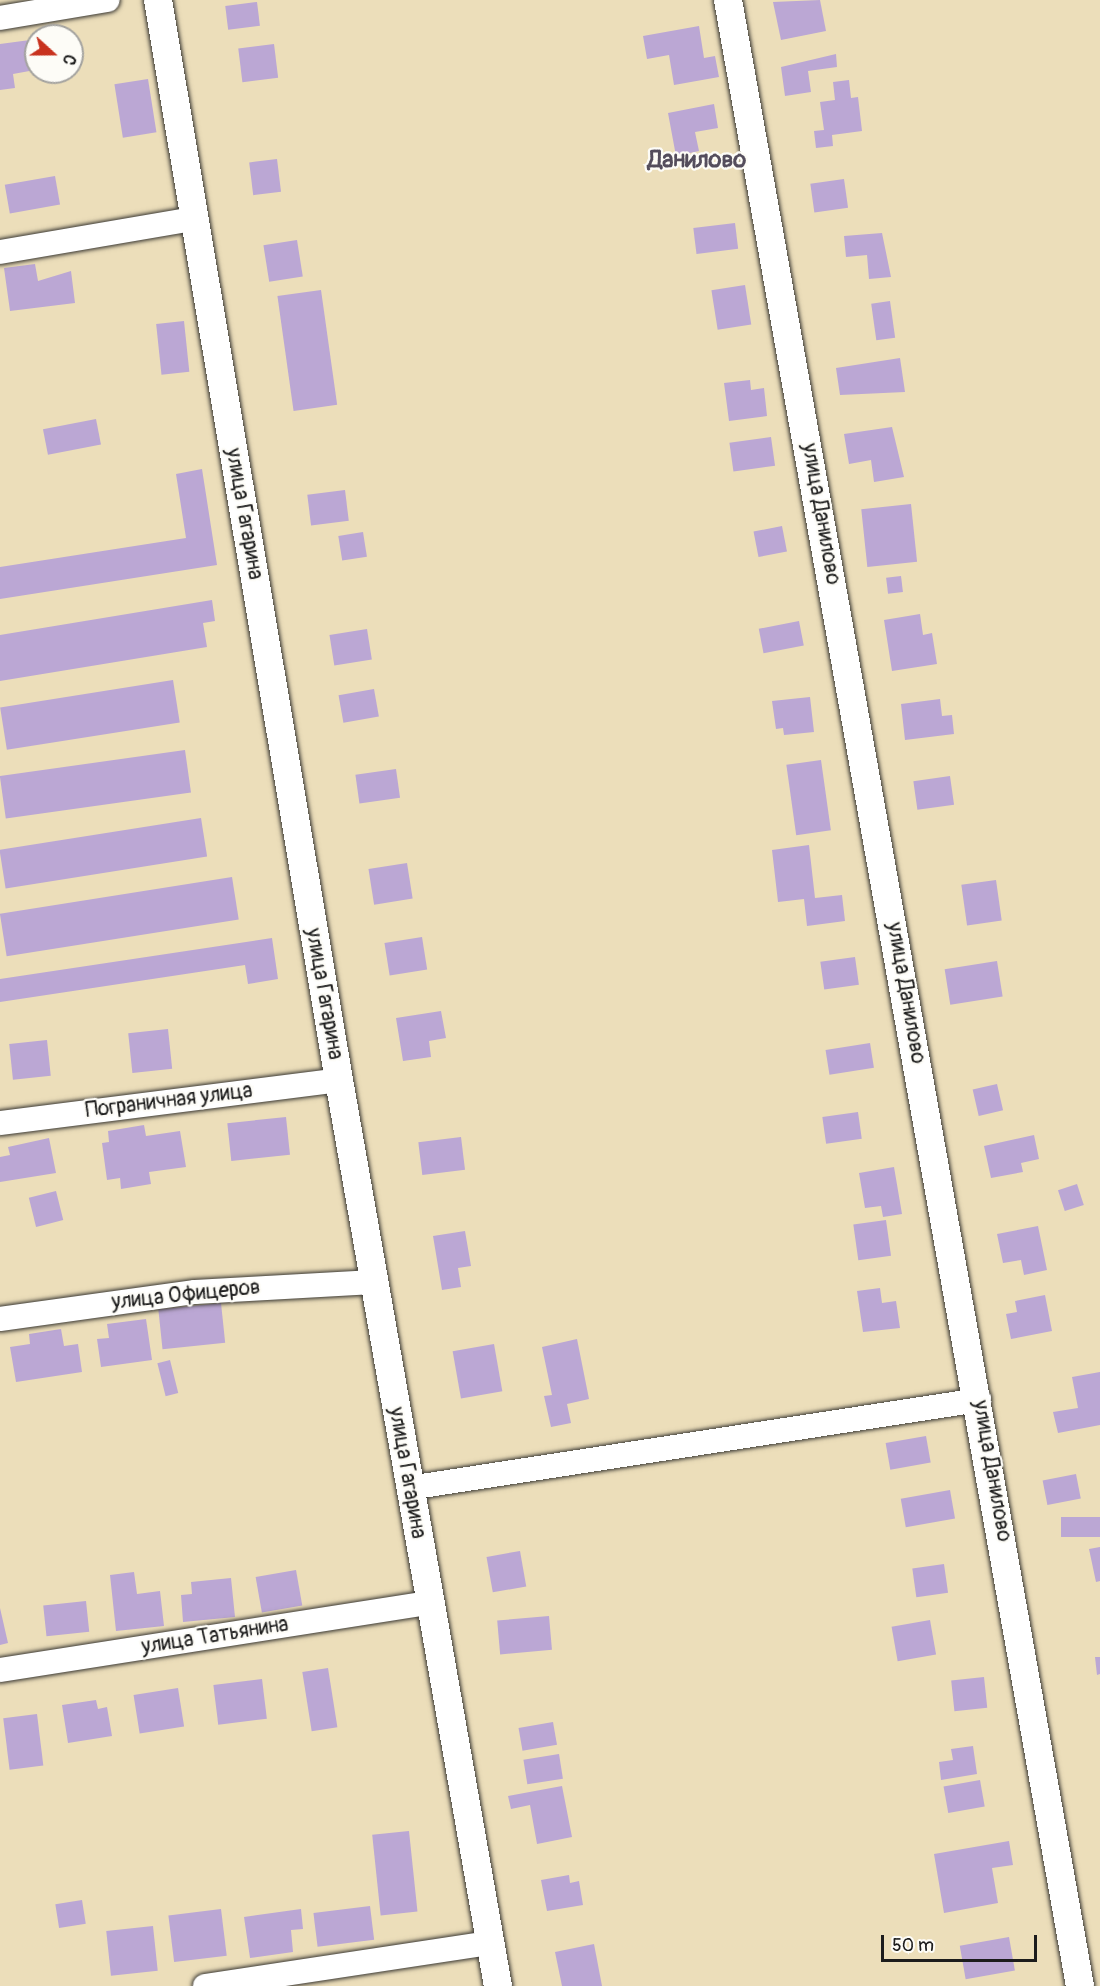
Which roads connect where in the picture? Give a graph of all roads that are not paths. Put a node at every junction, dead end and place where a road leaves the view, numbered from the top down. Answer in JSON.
{"nodes":[{"id":1,"x":108,"y":0,"type":"edge"},
{"id":2,"x":158,"y":0,"type":"edge"},
{"id":3,"x":728,"y":0,"type":"edge"},
{"id":4,"x":0,"y":18,"type":"edge"},
{"id":5,"x":194,"y":219,"type":"junction"},
{"id":6,"x":0,"y":252,"type":"edge"},
{"id":7,"x":339,"y":1080,"type":"junction"},
{"id":8,"x":0,"y":1123,"type":"edge"},
{"id":9,"x":374,"y":1282,"type":"junction"},
{"id":10,"x":0,"y":1319,"type":"edge"},
{"id":11,"x":980,"y":1400,"type":"junction"},
{"id":12,"x":409,"y":1488,"type":"junction"},
{"id":13,"x":429,"y":1603,"type":"junction"},
{"id":14,"x":0,"y":1670,"type":"edge"},
{"id":15,"x":490,"y":1943,"type":"junction"},
{"id":16,"x":205,"y":1986,"type":"edge"},
{"id":17,"x":498,"y":1986,"type":"edge"},
{"id":18,"x":1080,"y":1986,"type":"edge"}],
"edges":[{"from":1,"to":4,"type":"street"},
{"from":2,"to":5,"type":"street","name":"улица Гагарина"},
{"from":3,"to":11,"type":"street","name":"улица Данилово"},
{"from":5,"to":6,"type":"street"},
{"from":5,"to":7,"type":"street","name":"улица Гагарина"},
{"from":7,"to":8,"type":"street","name":"Пограничная улица"},
{"from":7,"to":9,"type":"street","name":"улица Гагарина"},
{"from":9,"to":10,"type":"street","name":"улица Офицеров"},
{"from":9,"to":12,"type":"street","name":"улица Гагарина"},
{"from":11,"to":12,"type":"street"},
{"from":11,"to":18,"type":"street","name":"улица Данилово"},
{"from":12,"to":13,"type":"street","name":"улица Гагарина"},
{"from":13,"to":14,"type":"street","name":"улица Татьянина"},
{"from":13,"to":15,"type":"street","name":"улица Гагарина"},
{"from":15,"to":16,"type":"street"},
{"from":15,"to":17,"type":"street","name":"улица Гагарина"}]}
